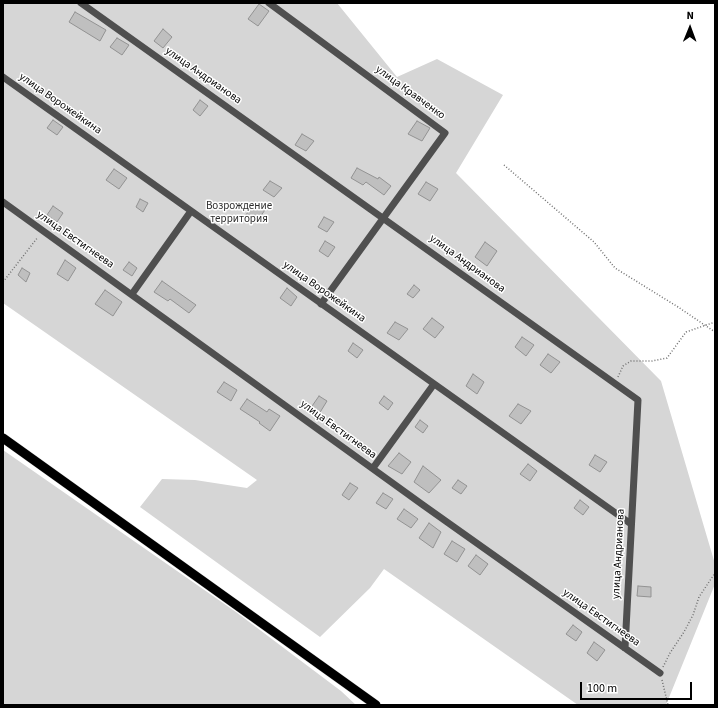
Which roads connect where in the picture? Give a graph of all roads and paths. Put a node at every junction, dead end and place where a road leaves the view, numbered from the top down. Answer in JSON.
{"nodes":[{"id":1,"x":81,"y":3,"type":"edge"},
{"id":2,"x":269,"y":3,"type":"edge"},
{"id":3,"x":3,"y":77,"type":"edge"},
{"id":4,"x":504,"y":165,"type":"dead end"},
{"id":5,"x":3,"y":202,"type":"edge"},
{"id":6,"x":192,"y":211,"type":"junction"},
{"id":7,"x":384,"y":218,"type":"junction"},
{"id":8,"x":42,"y":230,"type":"junction"},
{"id":9,"x":3,"y":282,"type":"edge"},
{"id":10,"x":132,"y":294,"type":"junction"},
{"id":11,"x":321,"y":304,"type":"junction"},
{"id":12,"x":715,"y":322,"type":"edge"},
{"id":13,"x":705,"y":326,"type":"junction"},
{"id":14,"x":715,"y":332,"type":"edge"},
{"id":15,"x":434,"y":384,"type":"junction"},
{"id":16,"x":614,"y":384,"type":"junction"},
{"id":17,"x":3,"y":438,"type":"edge"},
{"id":18,"x":372,"y":468,"type":"junction"},
{"id":19,"x":631,"y":524,"type":"junction"},
{"id":20,"x":715,"y":573,"type":"edge"},
{"id":21,"x":625,"y":648,"type":"junction"},
{"id":22,"x":660,"y":673,"type":"junction"},
{"id":23,"x":376,"y":705,"type":"edge"},
{"id":24,"x":668,"y":705,"type":"edge"}],
"edges":[{"from":1,"to":7,"type":"street","name":"улица Андрианова"},
{"from":2,"to":7,"type":"street","name":"улица Кравченко"},
{"from":3,"to":6,"type":"street","name":"улица Ворожейкина"},
{"from":4,"to":13,"type":"path"},
{"from":5,"to":8,"type":"street","name":"улица Евстигнеева"},
{"from":6,"to":10,"type":"street"},
{"from":6,"to":11,"type":"street","name":"улица Ворожейкина"},
{"from":7,"to":11,"type":"street","name":"улица Кравченко"},
{"from":7,"to":16,"type":"street","name":"улица Андрианова"},
{"from":8,"to":9,"type":"path"},
{"from":8,"to":10,"type":"street","name":"улица Евстигнеева"},
{"from":10,"to":18,"type":"street","name":"улица Евстигнеева"},
{"from":11,"to":15,"type":"street","name":"улица Ворожейкина"},
{"from":12,"to":13,"type":"path"},
{"from":13,"to":14,"type":"path"},
{"from":13,"to":16,"type":"path"},
{"from":15,"to":18,"type":"street"},
{"from":15,"to":19,"type":"street","name":"улица Ворожейкина"},
{"from":16,"to":19,"type":"street","name":"улица Андрианова"},
{"from":17,"to":23,"type":"main road"},
{"from":18,"to":21,"type":"street","name":"улица Евстигнеева"},
{"from":19,"to":21,"type":"street","name":"улица Андрианова"},
{"from":20,"to":22,"type":"path"},
{"from":21,"to":22,"type":"street","name":"улица Евстигнеева"},
{"from":22,"to":24,"type":"path"}]}
